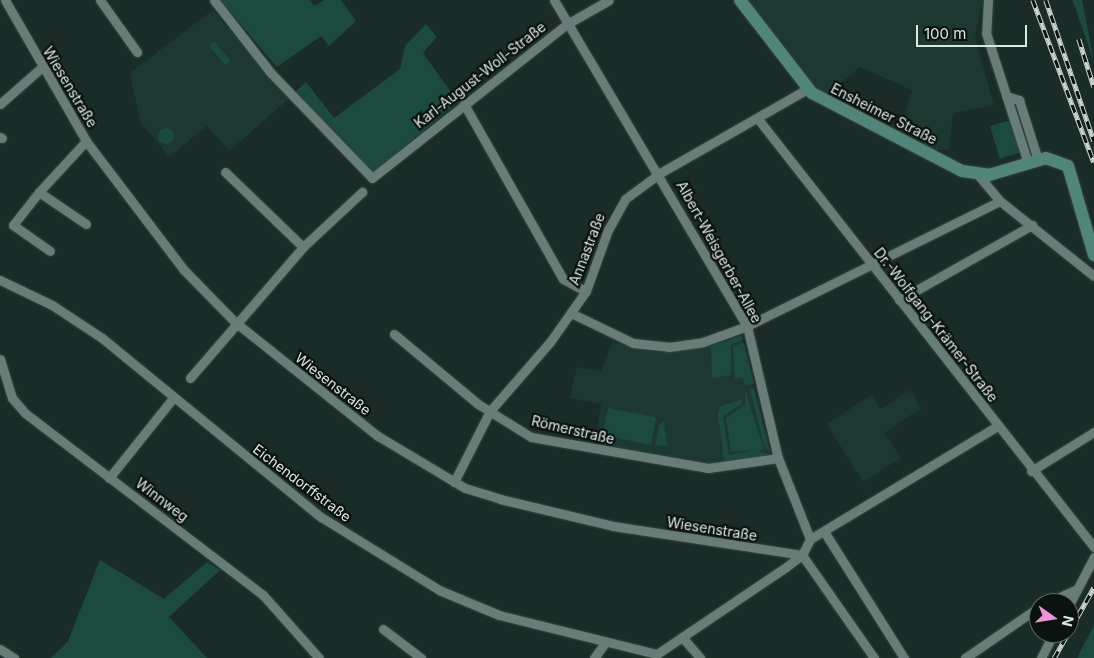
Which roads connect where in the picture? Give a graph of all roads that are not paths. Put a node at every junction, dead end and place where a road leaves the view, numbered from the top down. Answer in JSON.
{"nodes":[{"id":1,"x":5,"y":0,"type":"edge"},
{"id":2,"x":100,"y":0,"type":"edge"},
{"id":3,"x":214,"y":0,"type":"edge"},
{"id":4,"x":554,"y":0,"type":"edge"},
{"id":5,"x":609,"y":0,"type":"edge"},
{"id":6,"x":740,"y":0,"type":"edge"},
{"id":7,"x":988,"y":0,"type":"edge"},
{"id":8,"x":567,"y":24,"type":"junction"},
{"id":9,"x":137,"y":52,"type":"dead end"},
{"id":10,"x":41,"y":68,"type":"junction"},
{"id":11,"x":807,"y":89,"type":"junction"},
{"id":12,"x":1006,"y":96,"type":"junction"},
{"id":13,"x":0,"y":104,"type":"edge"},
{"id":14,"x":464,"y":104,"type":"junction"},
{"id":15,"x":758,"y":118,"type":"junction"},
{"id":16,"x":86,"y":141,"type":"junction"},
{"id":17,"x":1033,"y":161,"type":"junction"},
{"id":18,"x":225,"y":172,"type":"dead end"},
{"id":19,"x":660,"y":173,"type":"junction"},
{"id":20,"x":979,"y":176,"type":"junction"},
{"id":21,"x":39,"y":192,"type":"junction"},
{"id":22,"x":362,"y":192,"type":"dead end"},
{"id":23,"x":1000,"y":201,"type":"junction"},
{"id":24,"x":86,"y":224,"type":"dead end"},
{"id":25,"x":1032,"y":225,"type":"junction"},
{"id":26,"x":303,"y":247,"type":"junction"},
{"id":27,"x":50,"y":251,"type":"dead end"},
{"id":28,"x":1094,"y":255,"type":"edge"},
{"id":29,"x":873,"y":266,"type":"junction"},
{"id":30,"x":1094,"y":276,"type":"edge"},
{"id":31,"x":0,"y":280,"type":"edge"},
{"id":32,"x":0,"y":286,"type":"edge"},
{"id":33,"x":586,"y":291,"type":"junction"},
{"id":34,"x":899,"y":300,"type":"junction"},
{"id":35,"x":572,"y":313,"type":"junction"},
{"id":36,"x":235,"y":322,"type":"junction"},
{"id":37,"x":747,"y":326,"type":"junction"},
{"id":38,"x":394,"y":334,"type":"dead end"},
{"id":39,"x":0,"y":359,"type":"edge"},
{"id":40,"x":190,"y":378,"type":"dead end"},
{"id":41,"x":173,"y":398,"type":"junction"},
{"id":42,"x":490,"y":411,"type":"junction"},
{"id":43,"x":997,"y":426,"type":"junction"},
{"id":44,"x":1094,"y":432,"type":"edge"},
{"id":45,"x":778,"y":458,"type":"junction"},
{"id":46,"x":1031,"y":471,"type":"junction"},
{"id":47,"x":110,"y":478,"type":"junction"},
{"id":48,"x":454,"y":482,"type":"junction"},
{"id":49,"x":825,"y":533,"type":"junction"},
{"id":50,"x":810,"y":538,"type":"junction"},
{"id":51,"x":1094,"y":547,"type":"edge"},
{"id":52,"x":802,"y":555,"type":"junction"},
{"id":53,"x":1094,"y":557,"type":"edge"},
{"id":54,"x":1077,"y":589,"type":"junction"},
{"id":55,"x":1068,"y":593,"type":"edge"},
{"id":56,"x":1075,"y":593,"type":"edge"},
{"id":57,"x":1029,"y":614,"type":"edge"},
{"id":58,"x":383,"y":629,"type":"dead end"},
{"id":59,"x":682,"y":637,"type":"junction"},
{"id":60,"x":1049,"y":643,"type":"edge"},
{"id":61,"x":604,"y":644,"type":"junction"},
{"id":62,"x":0,"y":649,"type":"edge"},
{"id":63,"x":14,"y":658,"type":"edge"},
{"id":64,"x":319,"y":658,"type":"edge"},
{"id":65,"x":421,"y":658,"type":"edge"},
{"id":66,"x":594,"y":658,"type":"edge"},
{"id":67,"x":700,"y":658,"type":"edge"},
{"id":68,"x":874,"y":658,"type":"edge"},
{"id":69,"x":904,"y":658,"type":"edge"},
{"id":70,"x":965,"y":658,"type":"edge"},
{"id":71,"x":1041,"y":658,"type":"edge"}],
"edges":[{"from":1,"to":10,"type":"street","name":"Wiesenstraße"},
{"from":2,"to":9,"type":"street"},
{"from":3,"to":14,"type":"street","name":"Karl-August-Woll-Straße"},
{"from":4,"to":8,"type":"street","name":"Albert-Weisgerber-Allee"},
{"from":5,"to":8,"type":"street","name":"Karl-August-Woll-Straße"},
{"from":6,"to":11,"type":"main road","name":"Ensheimer Straße"},
{"from":7,"to":12,"type":"street"},
{"from":8,"to":14,"type":"street","name":"Karl-August-Woll-Straße"},
{"from":8,"to":19,"type":"street","name":"Albert-Weisgerber-Allee"},
{"from":10,"to":13,"type":"street"},
{"from":10,"to":16,"type":"street","name":"Wiesenstraße"},
{"from":11,"to":15,"type":"street","name":"Annastraße"},
{"from":11,"to":20,"type":"main road","name":"Ensheimer Straße"},
{"from":12,"to":17,"type":"street"},
{"from":12,"to":17,"type":"street"},
{"from":14,"to":33,"type":"street"},
{"from":15,"to":19,"type":"street","name":"Annastraße"},
{"from":15,"to":29,"type":"street","name":"Dr.-Wolfgang-Krämer-Straße"},
{"from":16,"to":21,"type":"street"},
{"from":16,"to":36,"type":"street","name":"Wiesenstraße"},
{"from":17,"to":20,"type":"main road"},
{"from":17,"to":28,"type":"main road"},
{"from":18,"to":26,"type":"street"},
{"from":19,"to":33,"type":"street","name":"Annastraße"},
{"from":19,"to":37,"type":"street","name":"Albert-Weisgerber-Allee"},
{"from":20,"to":23,"type":"street"},
{"from":21,"to":24,"type":"street"},
{"from":21,"to":27,"type":"street"},
{"from":22,"to":26,"type":"street"},
{"from":23,"to":25,"type":"street"},
{"from":23,"to":29,"type":"street"},
{"from":25,"to":30,"type":"street"},
{"from":25,"to":34,"type":"street"},
{"from":26,"to":36,"type":"street"},
{"from":29,"to":34,"type":"street","name":"Dr.-Wolfgang-Krämer-Straße"},
{"from":29,"to":37,"type":"street"},
{"from":31,"to":32,"type":"street"},
{"from":31,"to":41,"type":"street","name":"Eichendorffstraße"},
{"from":33,"to":35,"type":"street","name":"Annastraße"},
{"from":34,"to":43,"type":"street","name":"Dr.-Wolfgang-Krämer-Straße"},
{"from":35,"to":37,"type":"street"},
{"from":35,"to":42,"type":"street","name":"Annastraße"},
{"from":36,"to":40,"type":"street"},
{"from":36,"to":48,"type":"street","name":"Wiesenstraße"},
{"from":37,"to":45,"type":"street","name":"Albert-Weisgerber-Allee"},
{"from":38,"to":42,"type":"street","name":"Römerstraße"},
{"from":39,"to":47,"type":"street","name":"Winnweg"},
{"from":41,"to":47,"type":"street"},
{"from":41,"to":61,"type":"street","name":"Eichendorffstraße"},
{"from":42,"to":45,"type":"street","name":"Römerstraße"},
{"from":42,"to":48,"type":"street","name":"Annastraße"},
{"from":43,"to":46,"type":"street","name":"Dr.-Wolfgang-Krämer-Straße"},
{"from":43,"to":49,"type":"street"},
{"from":44,"to":46,"type":"street"},
{"from":45,"to":50,"type":"street","name":"Albert-Weisgerber-Allee"},
{"from":46,"to":51,"type":"street","name":"Dr.-Wolfgang-Krämer-Straße"},
{"from":47,"to":64,"type":"street","name":"Winnweg"},
{"from":48,"to":52,"type":"street","name":"Wiesenstraße"},
{"from":49,"to":50,"type":"street"},
{"from":49,"to":69,"type":"street"},
{"from":50,"to":52,"type":"street"},
{"from":52,"to":59,"type":"street","name":"Eichendorffstraße"},
{"from":52,"to":68,"type":"street"},
{"from":53,"to":54,"type":"street"},
{"from":54,"to":55,"type":"street"},
{"from":54,"to":56,"type":"street"},
{"from":57,"to":70,"type":"street"},
{"from":58,"to":65,"type":"street"},
{"from":59,"to":61,"type":"street","name":"Eichendorffstraße"},
{"from":59,"to":67,"type":"street"},
{"from":60,"to":71,"type":"street"},
{"from":61,"to":66,"type":"street"},
{"from":62,"to":63,"type":"street"}]}
